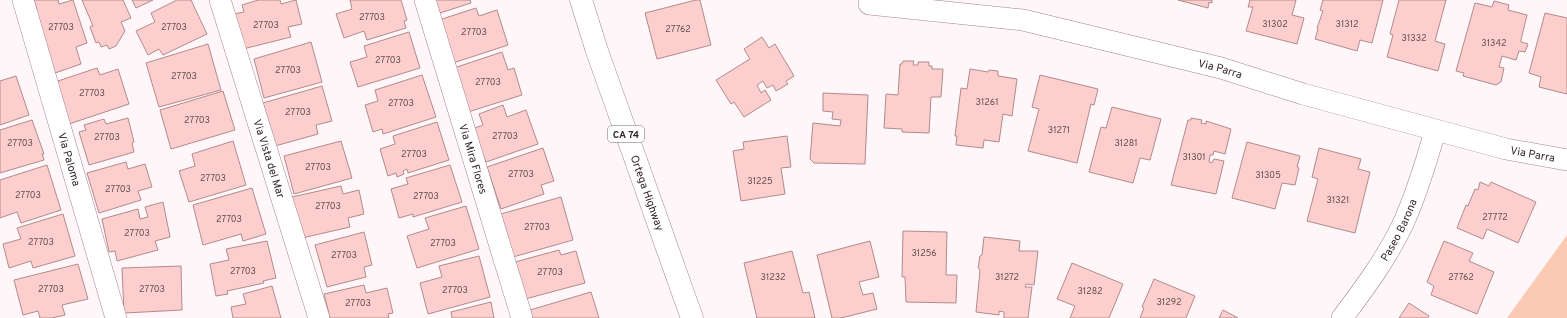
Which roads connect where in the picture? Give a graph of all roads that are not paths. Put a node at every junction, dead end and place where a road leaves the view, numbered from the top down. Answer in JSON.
{"nodes":[{"id":1,"x":23,"y":0,"type":"edge"},
{"id":2,"x":220,"y":0,"type":"edge"},
{"id":3,"x":425,"y":0,"type":"edge"},
{"id":4,"x":581,"y":0,"type":"edge"},
{"id":5,"x":869,"y":4,"type":"dead end"},
{"id":6,"x":1435,"y":131,"type":"junction"},
{"id":7,"x":1567,"y":160,"type":"edge"},
{"id":8,"x":116,"y":318,"type":"edge"},
{"id":9,"x":319,"y":318,"type":"edge"},
{"id":10,"x":522,"y":318,"type":"edge"},
{"id":11,"x":692,"y":318,"type":"edge"},
{"id":12,"x":1342,"y":318,"type":"edge"}],
"edges":[{"from":1,"to":8,"type":"street","name":"Via Paloma"},
{"from":2,"to":9,"type":"street","name":"Via Vista del Mar"},
{"from":3,"to":10,"type":"street","name":"Via Mira Flores"},
{"from":4,"to":11,"type":"main road","name":"Ortega Highway","number":"CA 74"},
{"from":5,"to":6,"type":"street","name":"Via Parra"},
{"from":6,"to":7,"type":"street","name":"Via Parra"},
{"from":6,"to":12,"type":"street","name":"Paseo Barona"}]}
